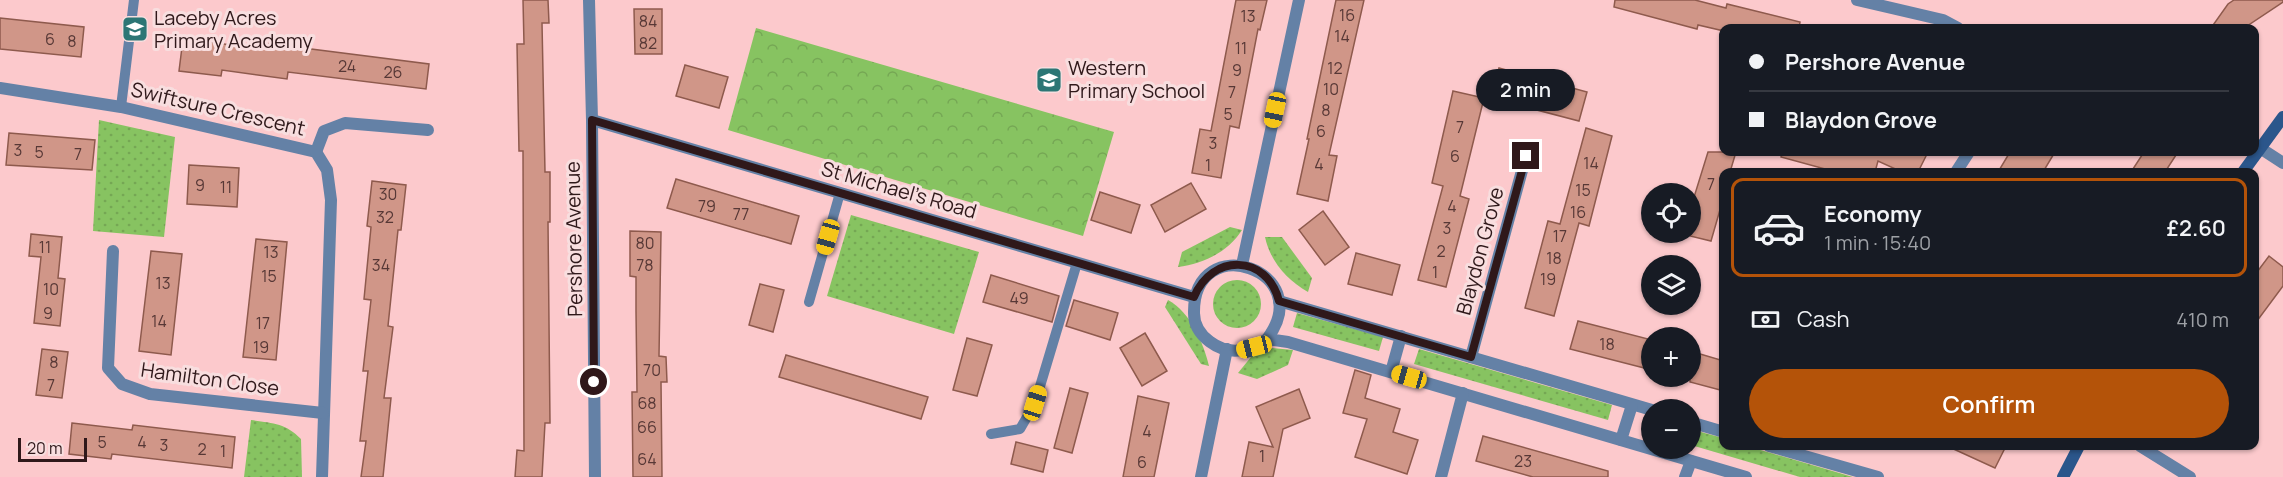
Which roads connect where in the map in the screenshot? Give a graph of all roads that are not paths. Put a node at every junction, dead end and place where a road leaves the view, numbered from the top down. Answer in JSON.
{"nodes":[{"id":1,"x":135,"y":0,"type":"edge"},
{"id":2,"x":588,"y":0,"type":"edge"},
{"id":3,"x":1299,"y":0,"type":"edge"},
{"id":4,"x":1857,"y":0,"type":"edge"},
{"id":5,"x":1950,"y":24,"type":"edge"},
{"id":6,"x":0,"y":88,"type":"edge"},
{"id":7,"x":121,"y":107,"type":"junction"},
{"id":8,"x":2283,"y":117,"type":"edge"},
{"id":9,"x":592,"y":120,"type":"junction"},
{"id":10,"x":428,"y":130,"type":"dead end"},
{"id":11,"x":2260,"y":148,"type":"joint"},
{"id":12,"x":316,"y":152,"type":"junction"},
{"id":13,"x":1526,"y":156,"type":"dead end"},
{"id":14,"x":2283,"y":163,"type":"edge"},
{"id":15,"x":840,"y":193,"type":"junction"},
{"id":16,"x":113,"y":251,"type":"dead end"},
{"id":17,"x":1077,"y":263,"type":"junction"},
{"id":18,"x":1242,"y":265,"type":"junction"},
{"id":19,"x":1194,"y":297,"type":"junction"},
{"id":20,"x":1279,"y":301,"type":"junction"},
{"id":21,"x":809,"y":302,"type":"dead end"},
{"id":22,"x":1401,"y":336,"type":"junction"},
{"id":23,"x":1267,"y":339,"type":"junction"},
{"id":24,"x":1227,"y":350,"type":"junction"},
{"id":25,"x":1471,"y":357,"type":"junction"},
{"id":26,"x":1391,"y":372,"type":"junction"},
{"id":27,"x":1464,"y":393,"type":"junction"},
{"id":28,"x":1632,"y":405,"type":"junction"},
{"id":29,"x":1641,"y":407,"type":"edge"},
{"id":30,"x":323,"y":413,"type":"junction"},
{"id":31,"x":1701,"y":425,"type":"edge"},
{"id":32,"x":1719,"y":431,"type":"edge"},
{"id":33,"x":990,"y":434,"type":"dead end"},
{"id":34,"x":1621,"y":440,"type":"junction"},
{"id":35,"x":1798,"y":450,"type":"edge"},
{"id":36,"x":2077,"y":450,"type":"edge"},
{"id":37,"x":2146,"y":450,"type":"edge"},
{"id":38,"x":1691,"y":461,"type":"junction"},
{"id":39,"x":1873,"y":476,"type":"edge"},
{"id":40,"x":322,"y":477,"type":"edge"},
{"id":41,"x":595,"y":477,"type":"edge"},
{"id":42,"x":1201,"y":477,"type":"edge"},
{"id":43,"x":1441,"y":477,"type":"edge"},
{"id":44,"x":1685,"y":477,"type":"edge"},
{"id":45,"x":1746,"y":477,"type":"edge"},
{"id":46,"x":2063,"y":477,"type":"edge"},
{"id":47,"x":2190,"y":477,"type":"edge"}],
"edges":[{"from":1,"to":7,"type":"lane"},
{"from":2,"to":9,"type":"street","name":"Pershore Avenue"},
{"from":3,"to":18,"type":"street"},
{"from":4,"to":5,"type":"street"},
{"from":6,"to":7,"type":"street","name":"Swiftsure Crescent"},
{"from":7,"to":12,"type":"street","name":"Swiftsure Crescent"},
{"from":8,"to":11,"type":"main road"},
{"from":9,"to":15,"type":"street","name":"St Michael's Road"},
{"from":9,"to":41,"type":"street","name":"Pershore Avenue"},
{"from":10,"to":12,"type":"street"},
{"from":11,"to":14,"type":"street"},
{"from":12,"to":30,"type":"street","name":"Swiftsure Crescent"},
{"from":13,"to":25,"type":"street","name":"Blaydon Grove"},
{"from":15,"to":17,"type":"street","name":"St Michael's Road"},
{"from":15,"to":21,"type":"lane"},
{"from":16,"to":30,"type":"street","name":"Hamilton Close"},
{"from":17,"to":19,"type":"street","name":"St Michael's Road"},
{"from":17,"to":33,"type":"lane"},
{"from":18,"to":19,"type":"street"},
{"from":18,"to":20,"type":"street"},
{"from":19,"to":24,"type":"street"},
{"from":20,"to":22,"type":"street"},
{"from":20,"to":23,"type":"street"},
{"from":22,"to":25,"type":"street"},
{"from":22,"to":26,"type":"street"},
{"from":23,"to":24,"type":"street"},
{"from":23,"to":26,"type":"street"},
{"from":24,"to":42,"type":"street"},
{"from":25,"to":28,"type":"street"},
{"from":26,"to":27,"type":"street"},
{"from":27,"to":34,"type":"street"},
{"from":27,"to":43,"type":"street"},
{"from":28,"to":29,"type":"street"},
{"from":28,"to":34,"type":"street"},
{"from":30,"to":40,"type":"street","name":"Swiftsure Crescent"},
{"from":31,"to":32,"type":"street"},
{"from":34,"to":38,"type":"street"},
{"from":35,"to":39,"type":"street"},
{"from":36,"to":46,"type":"main road"},
{"from":37,"to":47,"type":"street"},
{"from":38,"to":44,"type":"street"},
{"from":38,"to":45,"type":"street"}]}
